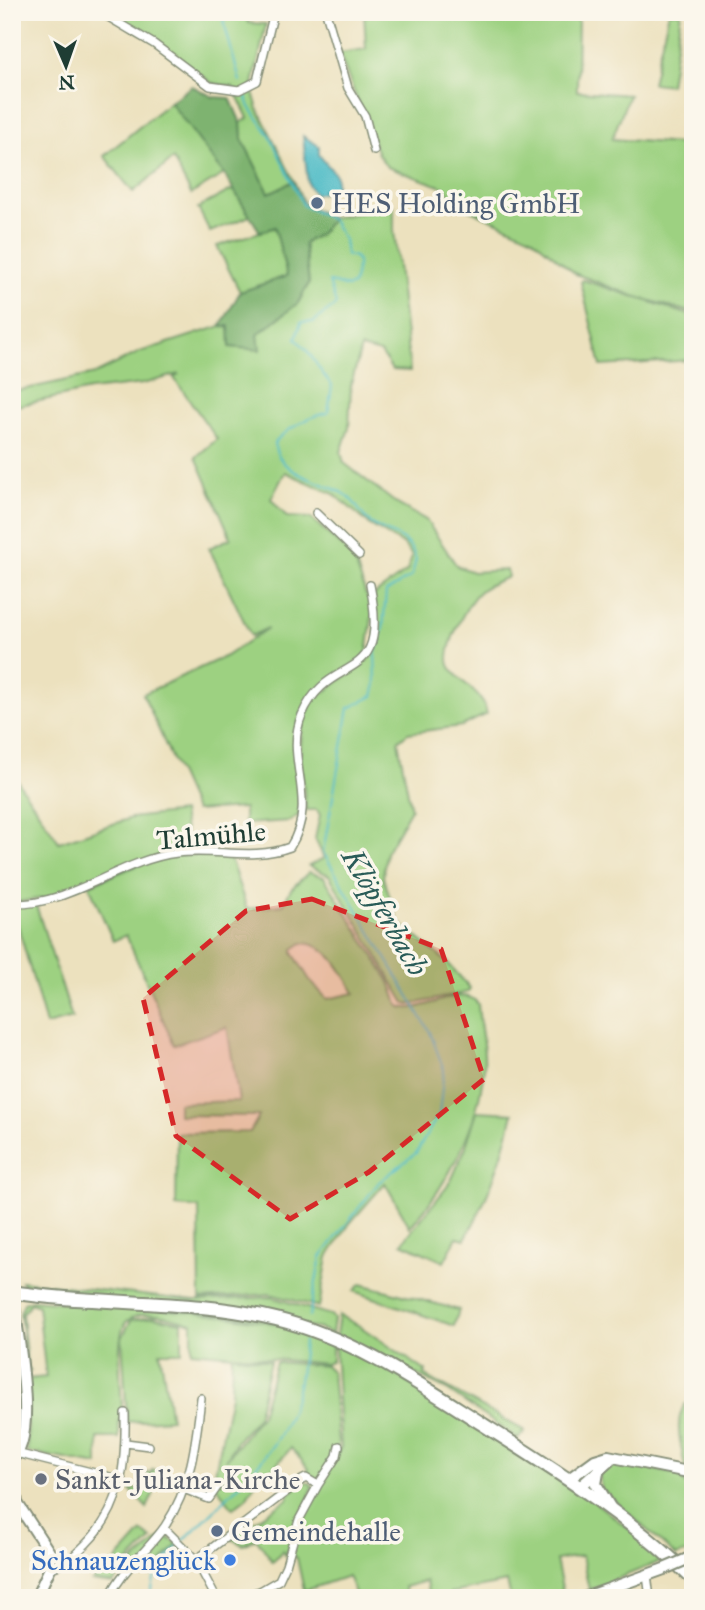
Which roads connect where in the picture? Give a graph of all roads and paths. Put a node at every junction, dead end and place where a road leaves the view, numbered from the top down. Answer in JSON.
{"nodes":[{"id":1,"x":100,"y":12,"type":"edge"},
{"id":2,"x":274,"y":12,"type":"edge"},
{"id":3,"x":326,"y":12,"type":"edge"},
{"id":4,"x":374,"y":151,"type":"dead end"},
{"id":5,"x":316,"y":513,"type":"dead end"},
{"id":6,"x":359,"y":555,"type":"dead end"},
{"id":7,"x":370,"y":585,"type":"dead end"},
{"id":8,"x":12,"y":904,"type":"edge"},
{"id":9,"x":12,"y":1291,"type":"edge"},
{"id":10,"x":41,"y":1295,"type":"junction"},
{"id":11,"x":15,"y":1316,"type":"junction"},
{"id":12,"x":201,"y":1398,"type":"dead end"},
{"id":13,"x":125,"y":1413,"type":"dead end"},
{"id":14,"x":126,"y":1443,"type":"junction"},
{"id":15,"x":149,"y":1446,"type":"dead end"},
{"id":16,"x":339,"y":1446,"type":"dead end"},
{"id":17,"x":16,"y":1457,"type":"edge"},
{"id":18,"x":624,"y":1459,"type":"junction"},
{"id":19,"x":600,"y":1465,"type":"junction"},
{"id":20,"x":12,"y":1471,"type":"edge"},
{"id":21,"x":693,"y":1473,"type":"edge"},
{"id":22,"x":122,"y":1480,"type":"junction"},
{"id":23,"x":575,"y":1483,"type":"junction"},
{"id":24,"x":318,"y":1485,"type":"junction"},
{"id":25,"x":218,"y":1486,"type":"dead end"},
{"id":26,"x":184,"y":1489,"type":"junction"},
{"id":27,"x":610,"y":1507,"type":"junction"},
{"id":28,"x":164,"y":1528,"type":"junction"},
{"id":29,"x":692,"y":1557,"type":"edge"},
{"id":30,"x":196,"y":1560,"type":"junction"},
{"id":31,"x":50,"y":1568,"type":"junction"},
{"id":32,"x":647,"y":1575,"type":"junction"},
{"id":33,"x":693,"y":1579,"type":"edge"},
{"id":34,"x":36,"y":1598,"type":"edge"},
{"id":35,"x":109,"y":1598,"type":"edge"},
{"id":36,"x":216,"y":1598,"type":"edge"},
{"id":37,"x":237,"y":1598,"type":"edge"},
{"id":38,"x":584,"y":1598,"type":"edge"},
{"id":39,"x":650,"y":1598,"type":"edge"}],
"edges":[{"from":1,"to":2,"type":"street"},
{"from":3,"to":4,"type":"street"},
{"from":5,"to":6,"type":"street"},
{"from":7,"to":8,"type":"street","name":"Talmühle"},
{"from":9,"to":10,"type":"main road"},
{"from":9,"to":11,"type":"street"},
{"from":10,"to":11,"type":"street"},
{"from":10,"to":23,"type":"main road"},
{"from":11,"to":17,"type":"street"},
{"from":12,"to":26,"type":"street"},
{"from":13,"to":14,"type":"street"},
{"from":14,"to":15,"type":"street"},
{"from":14,"to":22,"type":"street"},
{"from":16,"to":24,"type":"street"},
{"from":17,"to":22,"type":"street"},
{"from":18,"to":19,"type":"street"},
{"from":18,"to":21,"type":"street"},
{"from":18,"to":23,"type":"street"},
{"from":19,"to":23,"type":"street"},
{"from":19,"to":27,"type":"street"},
{"from":20,"to":31,"type":"street"},
{"from":22,"to":31,"type":"street"},
{"from":23,"to":27,"type":"main road"},
{"from":24,"to":30,"type":"street"},
{"from":24,"to":37,"type":"street"},
{"from":25,"to":26,"type":"street"},
{"from":26,"to":28,"type":"street"},
{"from":27,"to":33,"type":"main road"},
{"from":28,"to":30,"type":"street"},
{"from":28,"to":35,"type":"street"},
{"from":29,"to":32,"type":"street","bridge":true},
{"from":30,"to":36,"type":"street"},
{"from":31,"to":34,"type":"street"},
{"from":32,"to":38,"type":"street"},
{"from":32,"to":39,"type":"street"}]}
